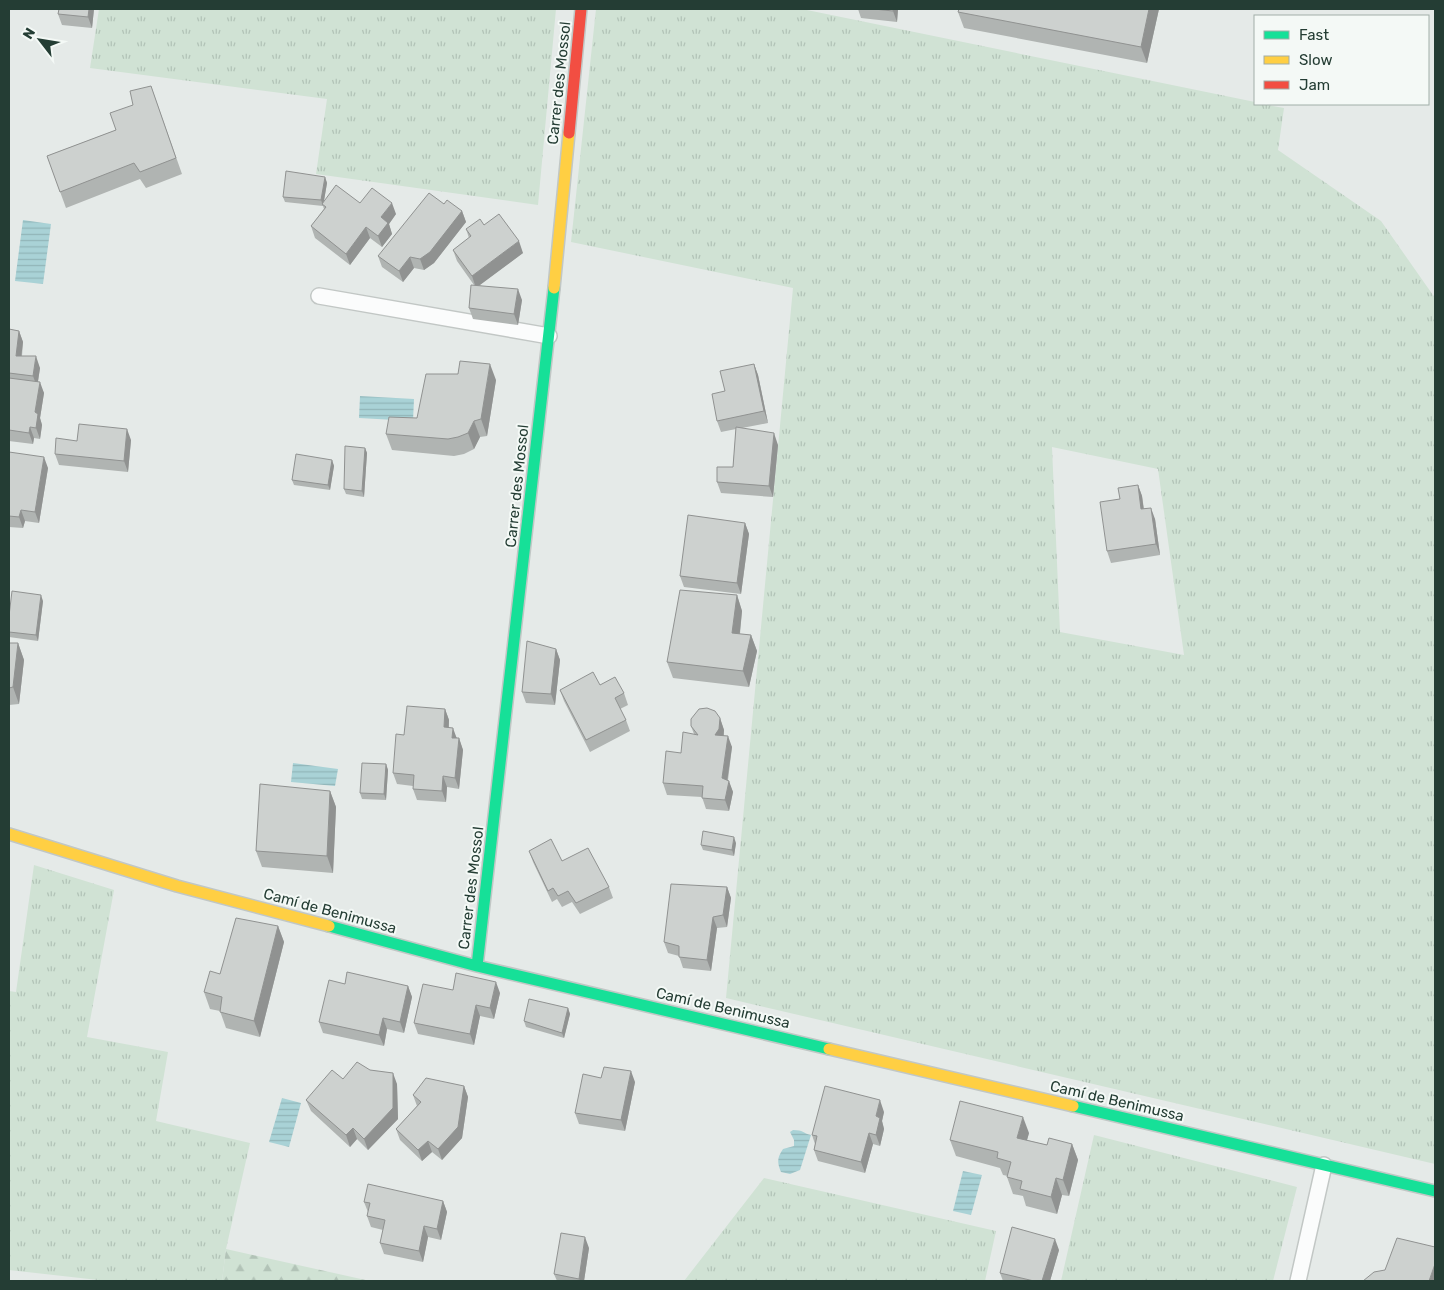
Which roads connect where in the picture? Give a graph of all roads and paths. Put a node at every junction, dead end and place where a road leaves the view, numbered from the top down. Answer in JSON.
{"nodes":[{"id":1,"x":581,"y":9,"type":"edge"},
{"id":2,"x":319,"y":296,"type":"dead end"},
{"id":3,"x":549,"y":336,"type":"junction"},
{"id":4,"x":9,"y":834,"type":"edge"},
{"id":5,"x":477,"y":966,"type":"junction"},
{"id":6,"x":1324,"y":1165,"type":"junction"},
{"id":7,"x":1435,"y":1191,"type":"edge"},
{"id":8,"x":1298,"y":1281,"type":"edge"}],
"edges":[{"from":1,"to":3,"type":"street","name":"Carrer des Mossol"},
{"from":2,"to":3,"type":"lane"},
{"from":3,"to":5,"type":"street","name":"Carrer des Mossol"},
{"from":4,"to":5,"type":"street","name":"Camí de Benimussa"},
{"from":5,"to":6,"type":"street","name":"Camí de Benimussa"},
{"from":6,"to":7,"type":"street","name":"Camí de Benimussa"},
{"from":6,"to":8,"type":"lane"}]}
